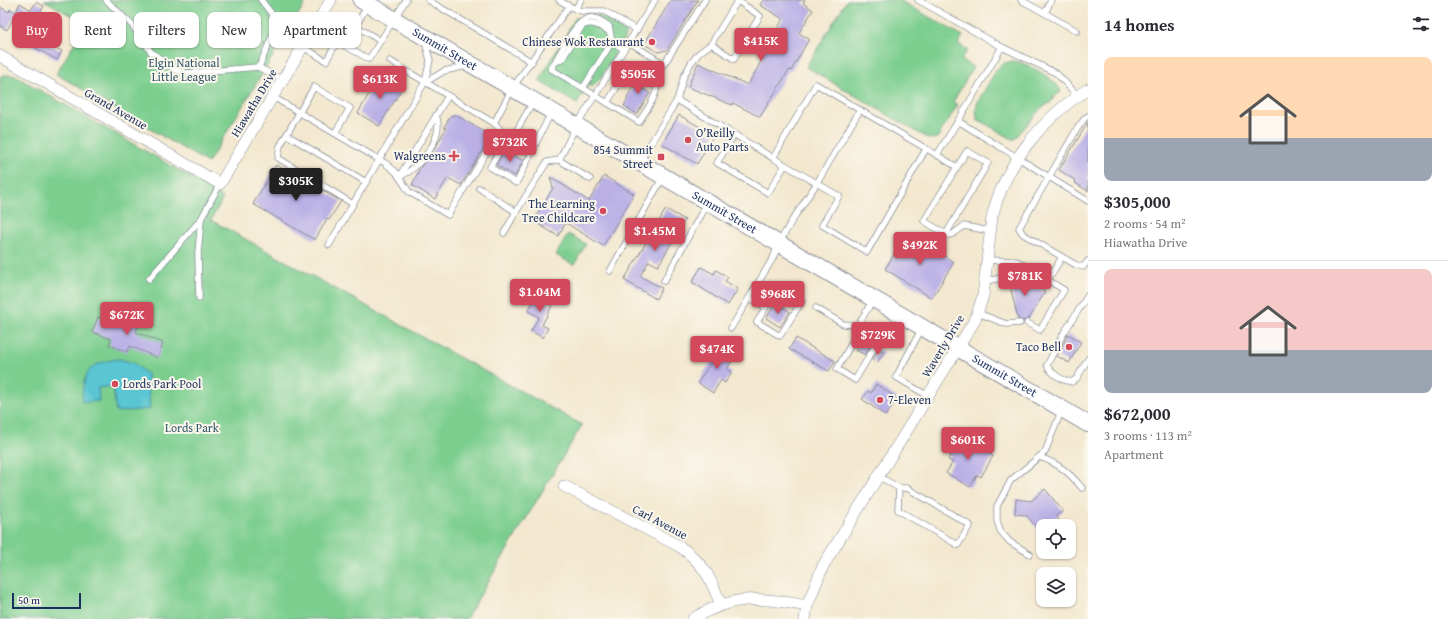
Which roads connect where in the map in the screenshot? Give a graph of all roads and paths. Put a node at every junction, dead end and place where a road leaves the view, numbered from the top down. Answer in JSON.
{"nodes":[{"id":1,"x":106,"y":0,"type":"edge"},
{"id":2,"x":261,"y":0,"type":"edge"},
{"id":3,"x":331,"y":0,"type":"edge"},
{"id":4,"x":406,"y":0,"type":"edge"},
{"id":5,"x":428,"y":0,"type":"edge"},
{"id":6,"x":559,"y":0,"type":"edge"},
{"id":7,"x":581,"y":0,"type":"edge"},
{"id":8,"x":655,"y":0,"type":"edge"},
{"id":9,"x":705,"y":0,"type":"edge"},
{"id":10,"x":918,"y":0,"type":"edge"},
{"id":11,"x":1021,"y":0,"type":"edge"},
{"id":12,"x":1051,"y":0,"type":"edge"},
{"id":13,"x":738,"y":1,"type":"edge"},
{"id":14,"x":365,"y":2,"type":"edge"},
{"id":15,"x":569,"y":6,"type":"junction"},
{"id":16,"x":575,"y":9,"type":"junction"},
{"id":17,"x":324,"y":12,"type":"edge"},
{"id":18,"x":361,"y":13,"type":"edge"},
{"id":19,"x":1045,"y":13,"type":"junction"},
{"id":20,"x":394,"y":19,"type":"junction"},
{"id":21,"x":361,"y":29,"type":"edge"},
{"id":22,"x":637,"y":30,"type":"junction"},
{"id":23,"x":1077,"y":31,"type":"dead end"},
{"id":24,"x":423,"y":37,"type":"junction"},
{"id":25,"x":379,"y":40,"type":"junction"},
{"id":26,"x":612,"y":42,"type":"junction"},
{"id":27,"x":629,"y":42,"type":"junction"},
{"id":28,"x":711,"y":44,"type":"junction"},
{"id":29,"x":1002,"y":47,"type":"junction"},
{"id":30,"x":302,"y":48,"type":"edge"},
{"id":31,"x":305,"y":48,"type":"edge"},
{"id":32,"x":334,"y":48,"type":"edge"},
{"id":33,"x":348,"y":48,"type":"edge"},
{"id":34,"x":624,"y":49,"type":"junction"},
{"id":35,"x":2,"y":60,"type":"edge"},
{"id":36,"x":390,"y":61,"type":"dead end"},
{"id":37,"x":532,"y":62,"type":"junction"},
{"id":38,"x":616,"y":62,"type":"junction"},
{"id":39,"x":471,"y":65,"type":"junction"},
{"id":40,"x":259,"y":67,"type":"junction"},
{"id":41,"x":628,"y":69,"type":"junction"},
{"id":42,"x":283,"y":80,"type":"junction"},
{"id":43,"x":425,"y":82,"type":"junction"},
{"id":44,"x":583,"y":88,"type":"junction"},
{"id":45,"x":512,"y":89,"type":"junction"},
{"id":46,"x":1088,"y":89,"type":"edge"},
{"id":47,"x":273,"y":96,"type":"junction"},
{"id":48,"x":448,"y":96,"type":"junction"},
{"id":49,"x":595,"y":96,"type":"junction"},
{"id":50,"x":1078,"y":96,"type":"junction"},
{"id":51,"x":677,"y":100,"type":"junction"},
{"id":52,"x":533,"y":102,"type":"junction"},
{"id":53,"x":607,"y":103,"type":"junction"},
{"id":54,"x":860,"y":110,"type":"junction"},
{"id":55,"x":299,"y":112,"type":"junction"},
{"id":56,"x":552,"y":112,"type":"junction"},
{"id":57,"x":436,"y":115,"type":"junction"},
{"id":58,"x":1088,"y":116,"type":"edge"},
{"id":59,"x":958,"y":121,"type":"junction"},
{"id":60,"x":494,"y":123,"type":"junction"},
{"id":61,"x":576,"y":126,"type":"junction"},
{"id":62,"x":335,"y":133,"type":"junction"},
{"id":63,"x":286,"y":135,"type":"junction"},
{"id":64,"x":514,"y":135,"type":"junction"},
{"id":65,"x":734,"y":135,"type":"junction"},
{"id":66,"x":533,"y":146,"type":"junction"},
{"id":67,"x":926,"y":148,"type":"junction"},
{"id":68,"x":937,"y":155,"type":"junction"},
{"id":69,"x":773,"y":158,"type":"junction"},
{"id":70,"x":1018,"y":158,"type":"junction"},
{"id":71,"x":379,"y":160,"type":"junction"},
{"id":72,"x":559,"y":160,"type":"junction"},
{"id":73,"x":639,"y":163,"type":"junction"},
{"id":74,"x":785,"y":165,"type":"junction"},
{"id":75,"x":957,"y":167,"type":"junction"},
{"id":76,"x":664,"y":176,"type":"junction"},
{"id":77,"x":399,"y":177,"type":"junction"},
{"id":78,"x":1048,"y":177,"type":"junction"},
{"id":79,"x":590,"y":179,"type":"dead end"},
{"id":80,"x":366,"y":182,"type":"junction"},
{"id":81,"x":817,"y":183,"type":"junction"},
{"id":82,"x":220,"y":184,"type":"junction"},
{"id":83,"x":479,"y":188,"type":"dead end"},
{"id":84,"x":1088,"y":201,"type":"edge"},
{"id":85,"x":707,"y":203,"type":"junction"},
{"id":86,"x":353,"y":204,"type":"junction"},
{"id":87,"x":516,"y":212,"type":"junction"},
{"id":88,"x":201,"y":219,"type":"junction"},
{"id":89,"x":990,"y":231,"type":"junction"},
{"id":90,"x":504,"y":232,"type":"dead end"},
{"id":91,"x":946,"y":234,"type":"junction"},
{"id":92,"x":778,"y":243,"type":"junction"},
{"id":93,"x":329,"y":245,"type":"dead end"},
{"id":94,"x":1062,"y":257,"type":"junction"},
{"id":95,"x":987,"y":260,"type":"junction"},
{"id":96,"x":1088,"y":261,"type":"edge"},
{"id":97,"x":610,"y":271,"type":"dead end"},
{"id":98,"x":1035,"y":271,"type":"junction"},
{"id":99,"x":1017,"y":275,"type":"dead end"},
{"id":100,"x":1008,"y":277,"type":"dead end"},
{"id":101,"x":149,"y":279,"type":"dead end"},
{"id":102,"x":664,"y":280,"type":"dead end"},
{"id":103,"x":1048,"y":280,"type":"junction"},
{"id":104,"x":985,"y":281,"type":"junction"},
{"id":105,"x":1088,"y":295,"type":"edge"},
{"id":106,"x":199,"y":298,"type":"dead end"},
{"id":107,"x":750,"y":298,"type":"junction"},
{"id":108,"x":874,"y":299,"type":"junction"},
{"id":109,"x":766,"y":307,"type":"junction"},
{"id":110,"x":816,"y":308,"type":"dead end"},
{"id":111,"x":978,"y":313,"type":"junction"},
{"id":112,"x":1020,"y":323,"type":"dead end"},
{"id":113,"x":1026,"y":323,"type":"dead end"},
{"id":114,"x":858,"y":325,"type":"junction"},
{"id":115,"x":731,"y":328,"type":"dead end"},
{"id":116,"x":922,"y":328,"type":"junction"},
{"id":117,"x":957,"y":348,"type":"junction"},
{"id":118,"x":1088,"y":359,"type":"edge"},
{"id":119,"x":928,"y":396,"type":"junction"},
{"id":120,"x":1062,"y":409,"type":"junction"},
{"id":121,"x":1088,"y":424,"type":"edge"},
{"id":122,"x":1039,"y":457,"type":"junction"},
{"id":123,"x":878,"y":476,"type":"junction"},
{"id":124,"x":564,"y":486,"type":"dead end"},
{"id":125,"x":899,"y":488,"type":"junction"},
{"id":126,"x":1082,"y":488,"type":"dead end"},
{"id":127,"x":1030,"y":554,"type":"dead end"},
{"id":128,"x":720,"y":605,"type":"junction"},
{"id":129,"x":807,"y":606,"type":"junction"},
{"id":130,"x":693,"y":619,"type":"edge"},
{"id":131,"x":805,"y":619,"type":"edge"}],
"edges":[{"from":1,"to":40,"type":"lane"},
{"from":2,"to":40,"type":"lane"},
{"from":3,"to":17,"type":"street","name":"Hiawatha Drive"},
{"from":4,"to":20,"type":"lane"},
{"from":5,"to":37,"type":"lane"},
{"from":6,"to":15,"type":"lane"},
{"from":7,"to":16,"type":"lane"},
{"from":8,"to":22,"type":"lane"},
{"from":9,"to":27,"type":"lane"},
{"from":10,"to":29,"type":"lane"},
{"from":11,"to":19,"type":"lane"},
{"from":12,"to":19,"type":"lane"},
{"from":13,"to":28,"type":"lane"},
{"from":13,"to":28,"type":"lane"},
{"from":14,"to":18,"type":"lane"},
{"from":14,"to":20,"type":"main road","name":"Summit Street"},
{"from":15,"to":16,"type":"lane"},
{"from":15,"to":37,"type":"lane"},
{"from":16,"to":22,"type":"lane"},
{"from":19,"to":23,"type":"lane"},
{"from":20,"to":24,"type":"main road","name":"Summit Street"},
{"from":20,"to":25,"type":"lane"},
{"from":21,"to":25,"type":"lane"},
{"from":22,"to":27,"type":"lane"},
{"from":24,"to":39,"type":"main road","name":"Summit Street"},
{"from":24,"to":43,"type":"lane"},
{"from":25,"to":33,"type":"lane"},
{"from":26,"to":34,"type":"lane"},
{"from":26,"to":44,"type":"lane"},
{"from":26,"to":44,"type":"lane"},
{"from":27,"to":34,"type":"lane"},
{"from":28,"to":51,"type":"lane"},
{"from":29,"to":50,"type":"lane"},
{"from":29,"to":59,"type":"lane"},
{"from":30,"to":42,"type":"street","name":"Hiawatha Drive"},
{"from":31,"to":32,"type":"lane"},
{"from":34,"to":38,"type":"lane"},
{"from":35,"to":82,"type":"street","name":"Grand Avenue"},
{"from":36,"to":43,"type":"lane"},
{"from":37,"to":45,"type":"lane"},
{"from":38,"to":41,"type":"lane"},
{"from":38,"to":49,"type":"lane"},
{"from":39,"to":43,"type":"lane"},
{"from":39,"to":45,"type":"main road","name":"Summit Street"},
{"from":40,"to":42,"type":"lane"},
{"from":41,"to":53,"type":"lane"},
{"from":41,"to":53,"type":"lane"},
{"from":42,"to":47,"type":"street","name":"Hiawatha Drive"},
{"from":43,"to":48,"type":"lane"},
{"from":43,"to":71,"type":"lane"},
{"from":44,"to":49,"type":"lane"},
{"from":45,"to":52,"type":"main road","name":"Summit Street"},
{"from":45,"to":60,"type":"lane"},
{"from":46,"to":50,"type":"street","name":"Waverly Drive"},
{"from":47,"to":55,"type":"lane"},
{"from":47,"to":82,"type":"street","name":"Hiawatha Drive"},
{"from":48,"to":57,"type":"lane"},
{"from":48,"to":60,"type":"lane"},
{"from":49,"to":53,"type":"lane"},
{"from":49,"to":61,"type":"lane"},
{"from":50,"to":70,"type":"street","name":"Waverly Drive"},
{"from":51,"to":65,"type":"lane"},
{"from":51,"to":73,"type":"lane"},
{"from":52,"to":56,"type":"main road","name":"Summit Street"},
{"from":52,"to":64,"type":"lane"},
{"from":54,"to":67,"type":"lane"},
{"from":54,"to":69,"type":"lane"},
{"from":54,"to":81,"type":"lane"},
{"from":55,"to":62,"type":"lane"},
{"from":55,"to":62,"type":"lane"},
{"from":55,"to":63,"type":"lane"},
{"from":56,"to":61,"type":"main road","name":"Summit Street"},
{"from":56,"to":66,"type":"lane"},
{"from":57,"to":77,"type":"lane"},
{"from":57,"to":77,"type":"lane"},
{"from":58,"to":78,"type":"lane"},
{"from":59,"to":68,"type":"lane"},
{"from":59,"to":70,"type":"lane"},
{"from":60,"to":77,"type":"lane"},
{"from":61,"to":72,"type":"lane"},
{"from":61,"to":73,"type":"main road","name":"Summit Street"},
{"from":62,"to":71,"type":"lane"},
{"from":63,"to":80,"type":"lane"},
{"from":63,"to":86,"type":"lane"},
{"from":64,"to":66,"type":"lane"},
{"from":64,"to":66,"type":"lane"},
{"from":65,"to":69,"type":"lane"},
{"from":65,"to":74,"type":"lane"},
{"from":67,"to":68,"type":"lane"},
{"from":67,"to":81,"type":"lane"},
{"from":68,"to":75,"type":"lane"},
{"from":69,"to":74,"type":"lane"},
{"from":70,"to":78,"type":"lane"},
{"from":70,"to":89,"type":"street","name":"Waverly Drive"},
{"from":71,"to":77,"type":"lane"},
{"from":71,"to":80,"type":"lane"},
{"from":72,"to":79,"type":"lane"},
{"from":72,"to":87,"type":"lane"},
{"from":73,"to":76,"type":"main road","name":"Summit Street"},
{"from":74,"to":81,"type":"lane"},
{"from":75,"to":91,"type":"lane"},
{"from":75,"to":91,"type":"lane"},
{"from":76,"to":85,"type":"main road","name":"Summit Street"},
{"from":76,"to":97,"type":"lane"},
{"from":78,"to":84,"type":"lane"},
{"from":78,"to":94,"type":"lane"},
{"from":80,"to":86,"type":"lane"},
{"from":81,"to":92,"type":"lane"},
{"from":82,"to":88,"type":"lane","name":"Hiawatha Drive"},
{"from":83,"to":87,"type":"lane"},
{"from":85,"to":92,"type":"main road","name":"Summit Street"},
{"from":85,"to":102,"type":"lane"},
{"from":86,"to":93,"type":"lane"},
{"from":87,"to":90,"type":"lane"},
{"from":88,"to":101,"type":"lane","name":"Hiawatha Drive"},
{"from":88,"to":106,"type":"lane","name":"Hiawatha Drive"},
{"from":89,"to":91,"type":"lane"},
{"from":89,"to":95,"type":"street","name":"Waverly Drive"},
{"from":92,"to":107,"type":"lane"},
{"from":92,"to":108,"type":"main road","name":"Summit Street"},
{"from":94,"to":96,"type":"lane"},
{"from":94,"to":103,"type":"lane"},
{"from":95,"to":98,"type":"lane"},
{"from":95,"to":104,"type":"street","name":"Waverly Drive"},
{"from":98,"to":99,"type":"lane"},
{"from":98,"to":103,"type":"lane"},
{"from":100,"to":104,"type":"lane"},
{"from":103,"to":113,"type":"lane"},
{"from":104,"to":111,"type":"street","name":"Waverly Drive"},
{"from":105,"to":118,"type":"lane"},
{"from":107,"to":109,"type":"lane"},
{"from":107,"to":115,"type":"lane"},
{"from":108,"to":114,"type":"lane"},
{"from":108,"to":116,"type":"main road","name":"Summit Street"},
{"from":109,"to":109,"type":"lane"},
{"from":110,"to":114,"type":"lane"},
{"from":111,"to":112,"type":"lane"},
{"from":111,"to":117,"type":"street","name":"Waverly Drive"},
{"from":114,"to":114,"type":"lane"},
{"from":116,"to":117,"type":"main road","name":"Summit Street"},
{"from":116,"to":119,"type":"lane"},
{"from":117,"to":119,"type":"street","name":"Waverly Drive"},
{"from":117,"to":120,"type":"main road","name":"Summit Street"},
{"from":119,"to":123,"type":"street","name":"Waverly Drive"},
{"from":120,"to":121,"type":"main road","name":"Summit Street"},
{"from":120,"to":122,"type":"lane"},
{"from":122,"to":126,"type":"lane"},
{"from":122,"to":127,"type":"lane"},
{"from":123,"to":125,"type":"lane"},
{"from":123,"to":129,"type":"street","name":"Waverly Drive"},
{"from":124,"to":128,"type":"street","name":"Carl Avenue"},
{"from":125,"to":125,"type":"lane"},
{"from":128,"to":129,"type":"street"},
{"from":128,"to":130,"type":"street"},
{"from":129,"to":131,"type":"street","name":"Waverly Drive"}]}
